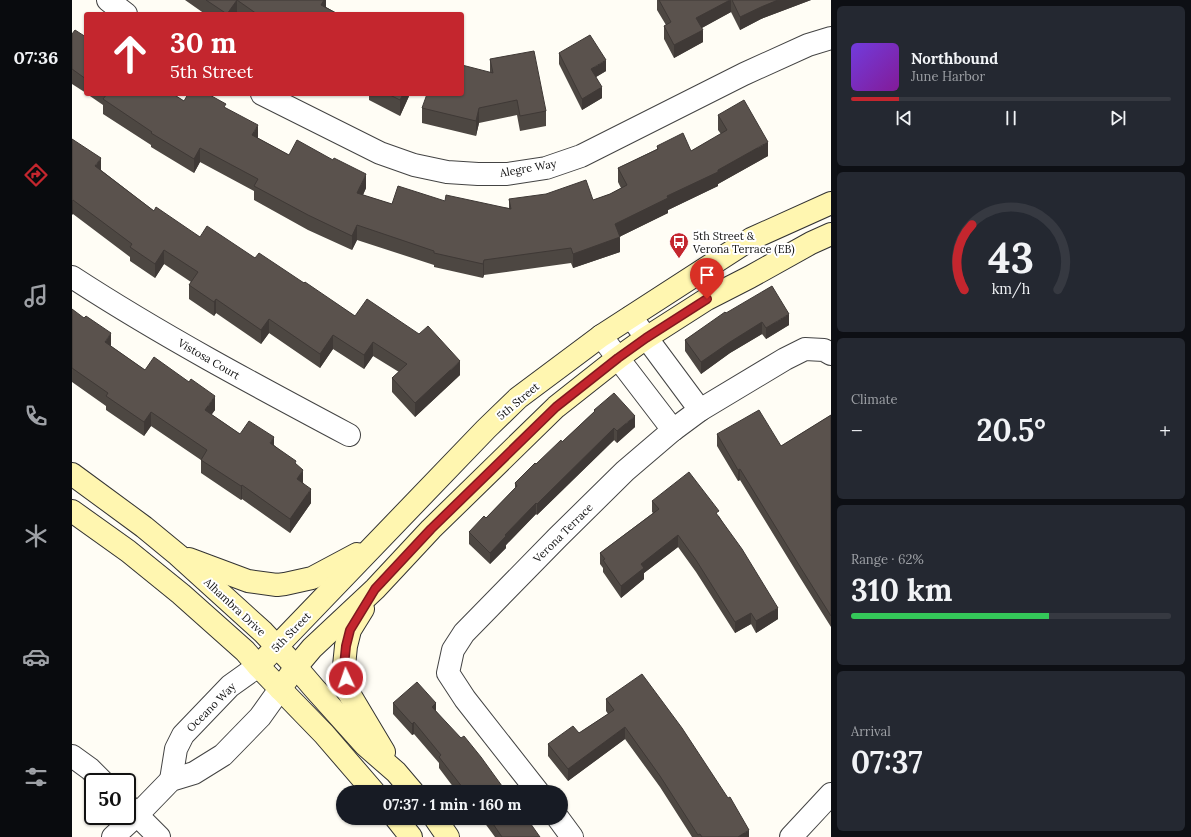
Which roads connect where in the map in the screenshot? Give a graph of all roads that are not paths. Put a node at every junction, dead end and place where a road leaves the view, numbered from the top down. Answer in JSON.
{"nodes":[{"id":1,"x":108,"y":0,"type":"edge"},
{"id":2,"x":123,"y":12,"type":"edge"},
{"id":3,"x":831,"y":38,"type":"edge"},
{"id":4,"x":266,"y":96,"type":"edge"},
{"id":5,"x":831,"y":203,"type":"edge"},
{"id":6,"x":831,"y":234,"type":"edge"},
{"id":7,"x":72,"y":277,"type":"edge"},
{"id":8,"x":631,"y":317,"type":"junction"},
{"id":9,"x":602,"y":336,"type":"junction"},
{"id":10,"x":646,"y":338,"type":"junction"},
{"id":11,"x":831,"y":354,"type":"edge"},
{"id":12,"x":618,"y":358,"type":"junction"},
{"id":13,"x":700,"y":410,"type":"junction"},
{"id":14,"x":673,"y":430,"type":"junction"},
{"id":15,"x":348,"y":435,"type":"dead end"},
{"id":16,"x":72,"y":474,"type":"edge"},
{"id":17,"x":72,"y":511,"type":"edge"},
{"id":18,"x":374,"y":545,"type":"junction"},
{"id":19,"x":178,"y":555,"type":"junction"},
{"id":20,"x":375,"y":589,"type":"junction"},
{"id":21,"x":277,"y":647,"type":"junction"},
{"id":22,"x":258,"y":666,"type":"junction"},
{"id":23,"x":296,"y":667,"type":"junction"},
{"id":24,"x":280,"y":689,"type":"junction"},
{"id":25,"x":72,"y":756,"type":"edge"},
{"id":26,"x":396,"y":772,"type":"junction"},
{"id":27,"x":94,"y":773,"type":"edge"},
{"id":28,"x":171,"y":780,"type":"junction"},
{"id":29,"x":368,"y":785,"type":"edge"},
{"id":30,"x":408,"y":785,"type":"edge"},
{"id":31,"x":533,"y":785,"type":"edge"},
{"id":32,"x":831,"y":794,"type":"edge"},
{"id":33,"x":136,"y":807,"type":"edge"},
{"id":34,"x":136,"y":814,"type":"edge"},
{"id":35,"x":121,"y":825,"type":"edge"},
{"id":36,"x":402,"y":825,"type":"edge"},
{"id":37,"x":439,"y":825,"type":"edge"},
{"id":38,"x":563,"y":825,"type":"edge"},
{"id":39,"x":113,"y":837,"type":"edge"},
{"id":40,"x":159,"y":837,"type":"edge"},
{"id":41,"x":411,"y":837,"type":"edge"},
{"id":42,"x":448,"y":837,"type":"edge"},
{"id":43,"x":572,"y":837,"type":"edge"},
{"id":44,"x":791,"y":837,"type":"edge"}],
"edges":[{"from":1,"to":2,"type":"street"},
{"from":3,"to":4,"type":"street","name":"Alegre Way"},
{"from":5,"to":8,"type":"main road","name":"5th Street"},
{"from":6,"to":10,"type":"main road"},
{"from":7,"to":15,"type":"street","name":"Vistosa Court"},
{"from":8,"to":9,"type":"main road","name":"5th Street"},
{"from":8,"to":10,"type":"street"},
{"from":9,"to":12,"type":"street"},
{"from":9,"to":18,"type":"main road","name":"5th Street"},
{"from":10,"to":12,"type":"main road"},
{"from":10,"to":13,"type":"street"},
{"from":11,"to":13,"type":"street","name":"Verona Terrace"},
{"from":12,"to":14,"type":"street"},
{"from":12,"to":20,"type":"main road"},
{"from":13,"to":14,"type":"street","name":"Verona Terrace"},
{"from":14,"to":31,"type":"street","name":"Verona Terrace"},
{"from":16,"to":19,"type":"main road","name":"Alhambra Drive"},
{"from":17,"to":22,"type":"main road"},
{"from":18,"to":19,"type":"main road"},
{"from":18,"to":21,"type":"main road","name":"5th Street"},
{"from":19,"to":21,"type":"main road","name":"Alhambra Drive"},
{"from":20,"to":23,"type":"main road"},
{"from":20,"to":26,"type":"main road"},
{"from":21,"to":22,"type":"main road","name":"5th Street"},
{"from":21,"to":23,"type":"main road","name":"Alhambra Drive"},
{"from":22,"to":24,"type":"main road"},
{"from":22,"to":28,"type":"street","name":"Oceano Way"},
{"from":23,"to":24,"type":"main road"},
{"from":23,"to":26,"type":"main road","name":"Alhambra Drive"},
{"from":24,"to":28,"type":"street"},
{"from":24,"to":29,"type":"main road"},
{"from":25,"to":27,"type":"street"},
{"from":26,"to":30,"type":"main road","name":"Alhambra Drive"},
{"from":28,"to":33,"type":"street"},
{"from":32,"to":44,"type":"street"},
{"from":34,"to":40,"type":"street"},
{"from":35,"to":39,"type":"street"},
{"from":36,"to":41,"type":"main road"},
{"from":37,"to":42,"type":"main road"},
{"from":38,"to":43,"type":"street"}]}
